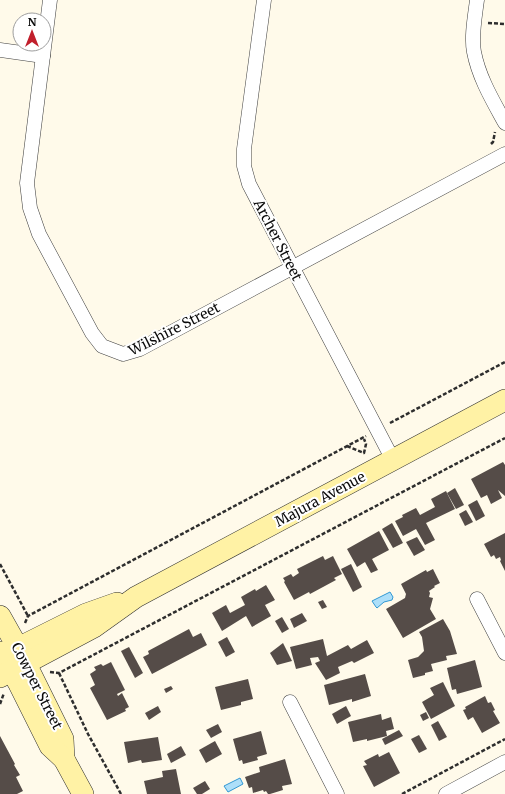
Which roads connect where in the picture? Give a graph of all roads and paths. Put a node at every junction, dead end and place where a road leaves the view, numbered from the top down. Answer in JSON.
{"nodes":[{"id":1,"x":50,"y":0,"type":"edge"},
{"id":2,"x":264,"y":0,"type":"edge"},
{"id":3,"x":477,"y":0,"type":"edge"},
{"id":4,"x":0,"y":50,"type":"edge"},
{"id":5,"x":43,"y":56,"type":"junction"},
{"id":6,"x":505,"y":123,"type":"edge"},
{"id":7,"x":505,"y":154,"type":"edge"},
{"id":8,"x":292,"y":267,"type":"junction"},
{"id":9,"x":505,"y":362,"type":"edge"},
{"id":10,"x":505,"y":400,"type":"edge"},
{"id":11,"x":387,"y":424,"type":"dead end"},
{"id":12,"x":505,"y":438,"type":"edge"},
{"id":13,"x":347,"y":446,"type":"junction"},
{"id":14,"x":393,"y":460,"type":"junction"},
{"id":15,"x":0,"y":564,"type":"edge"},
{"id":16,"x":477,"y":599,"type":"dead end"},
{"id":17,"x":0,"y":616,"type":"edge"},
{"id":18,"x":505,"y":653,"type":"edge"},
{"id":19,"x":8,"y":665,"type":"edge"},
{"id":20,"x":290,"y":702,"type":"dead end"},
{"id":21,"x":0,"y":704,"type":"edge"},
{"id":22,"x":505,"y":739,"type":"edge"},
{"id":23,"x":505,"y":762,"type":"edge"},
{"id":24,"x":83,"y":794,"type":"edge"},
{"id":25,"x":121,"y":794,"type":"edge"},
{"id":26,"x":337,"y":794,"type":"edge"},
{"id":27,"x":402,"y":794,"type":"edge"},
{"id":28,"x":446,"y":794,"type":"edge"}],
"edges":[{"from":1,"to":5,"type":"street","name":"Wilshire Street"},
{"from":2,"to":8,"type":"street","name":"Archer Street"},
{"from":3,"to":6,"type":"street"},
{"from":4,"to":5,"type":"street"},
{"from":5,"to":8,"type":"street","name":"Wilshire Street"},
{"from":7,"to":8,"type":"street","name":"Wilshire Street"},
{"from":8,"to":14,"type":"street","name":"Archer Street"},
{"from":9,"to":11,"type":"path"},
{"from":10,"to":14,"type":"main road","name":"Majura Avenue"},
{"from":12,"to":25,"type":"path"},
{"from":13,"to":13,"type":"path"},
{"from":13,"to":15,"type":"path"},
{"from":14,"to":19,"type":"main road","name":"Majura Avenue"},
{"from":16,"to":18,"type":"street"},
{"from":17,"to":19,"type":"main road","name":"Cowper Street"},
{"from":19,"to":21,"type":"path"},
{"from":19,"to":24,"type":"main road","name":"Cowper Street"},
{"from":20,"to":26,"type":"street"},
{"from":22,"to":27,"type":"path"},
{"from":23,"to":28,"type":"street"}]}
